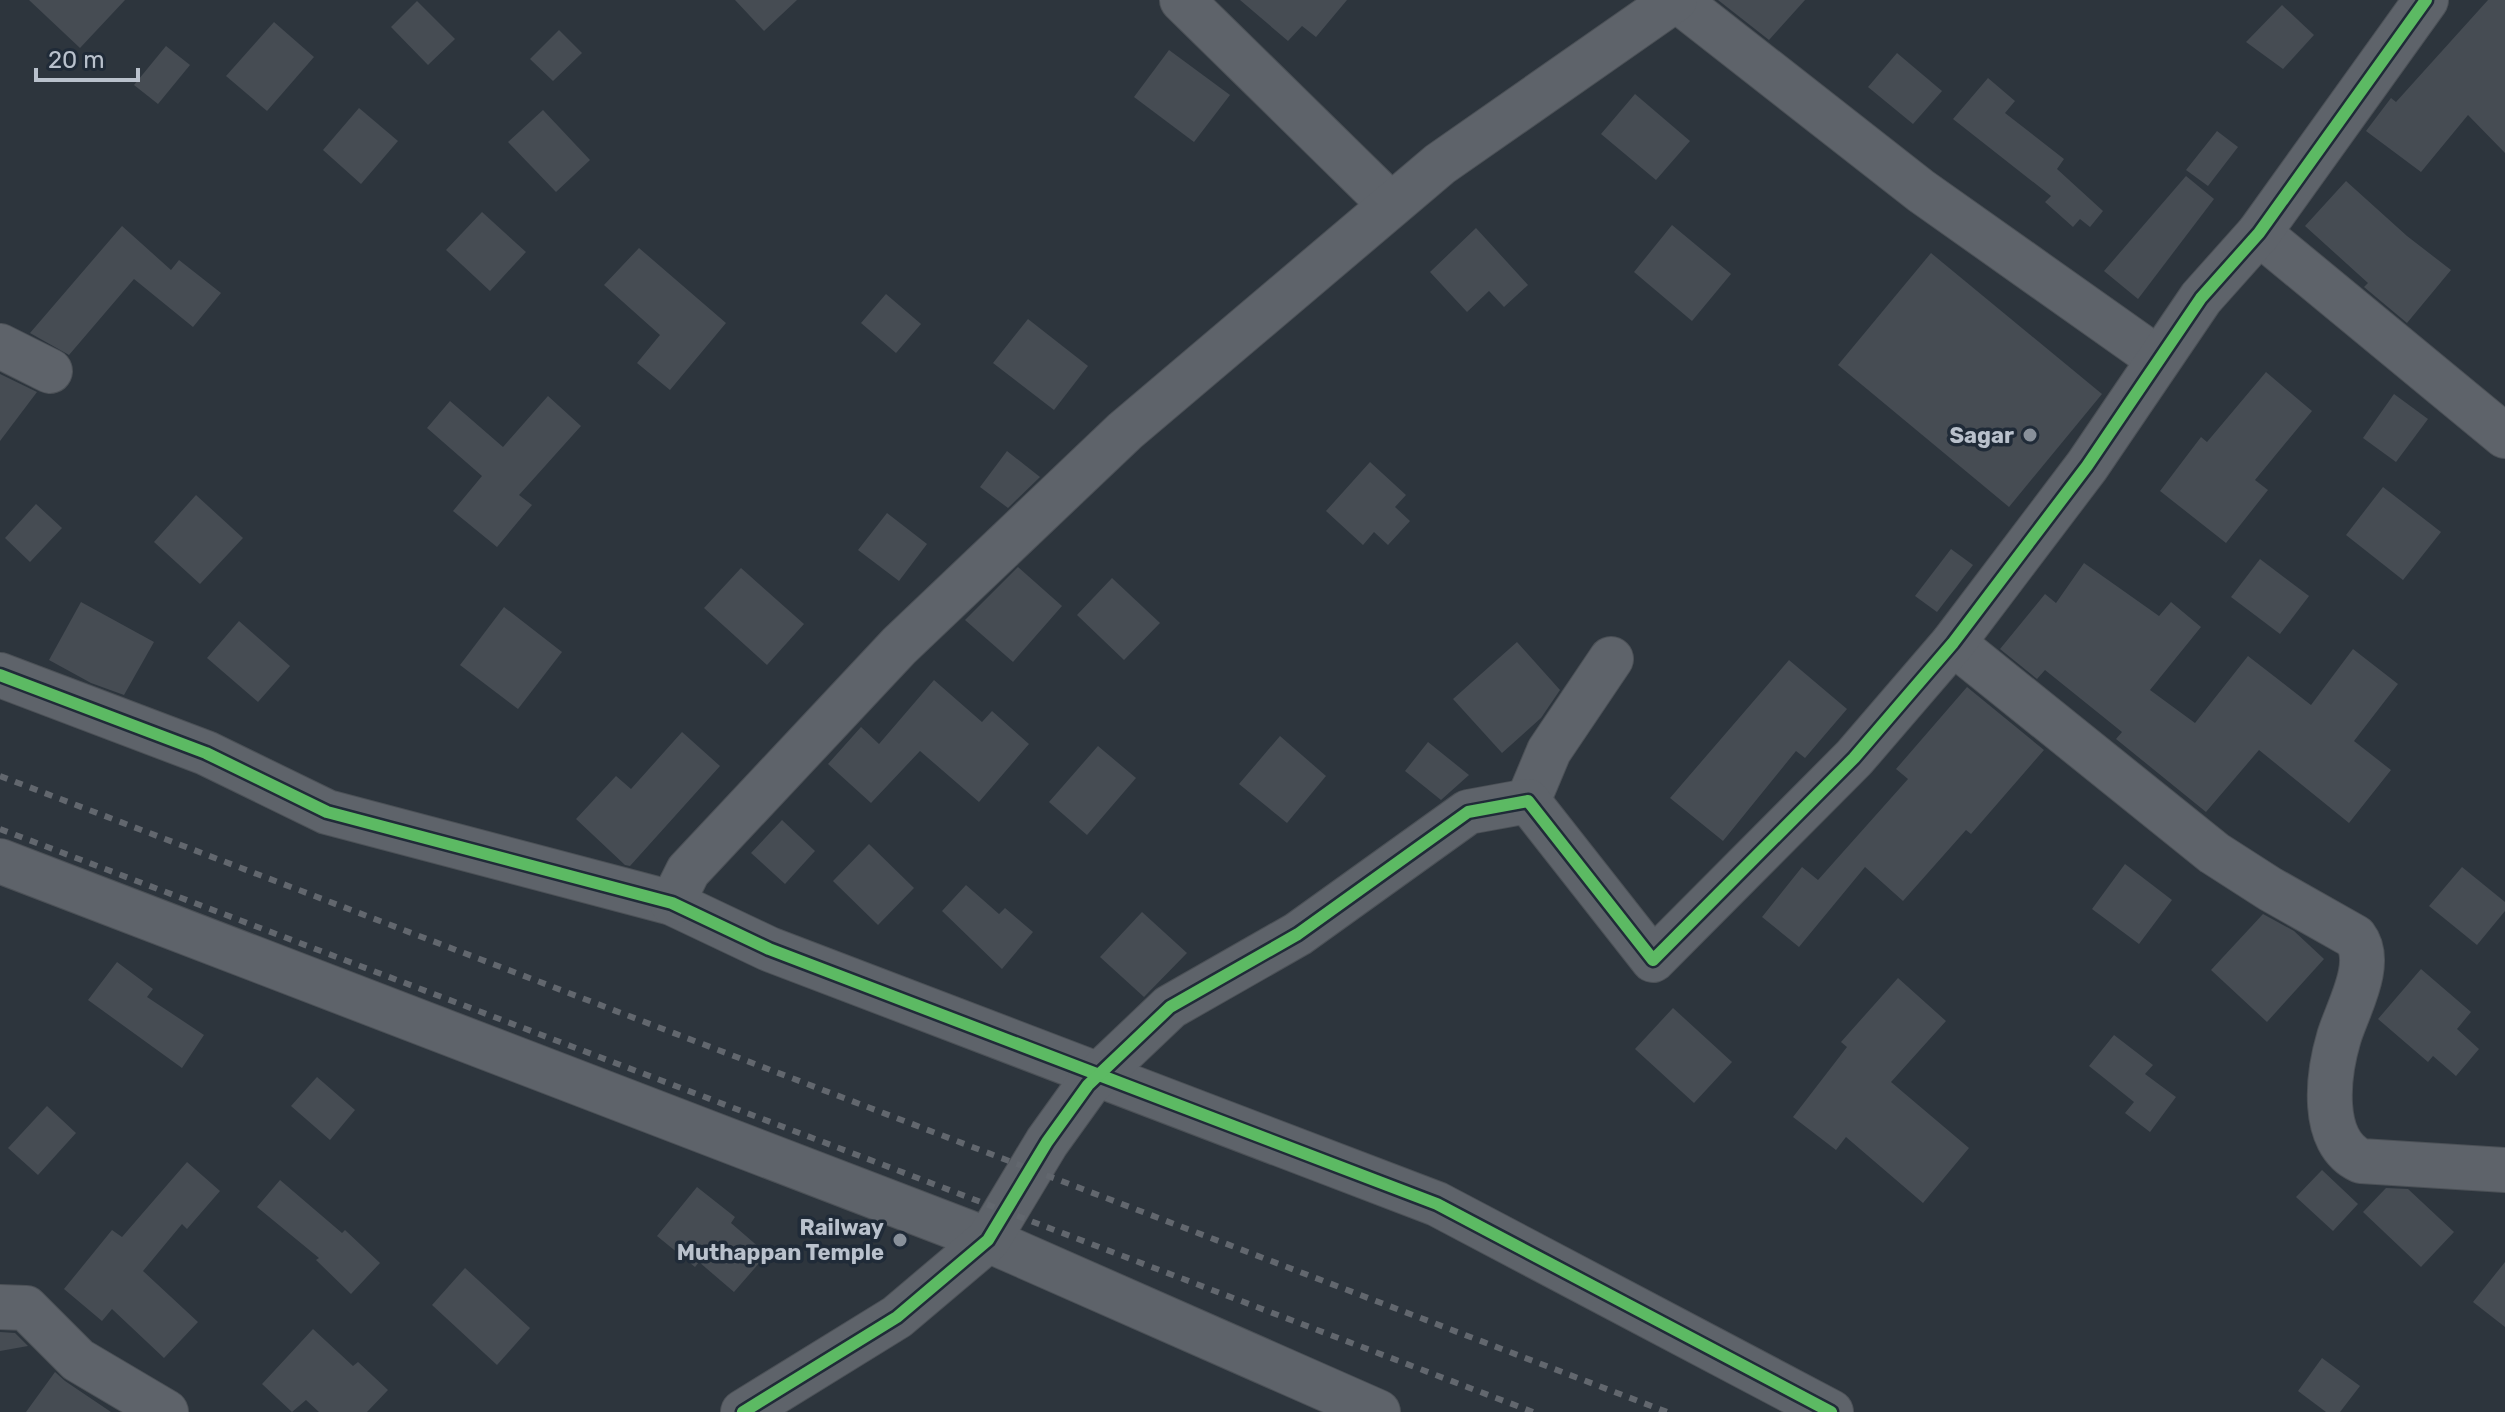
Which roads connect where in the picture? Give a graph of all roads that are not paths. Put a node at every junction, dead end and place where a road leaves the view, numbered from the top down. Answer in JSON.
{"nodes":[{"id":1,"x":1182,"y":0,"type":"edge"},
{"id":2,"x":1676,"y":0,"type":"edge"},
{"id":3,"x":2426,"y":0,"type":"edge"},
{"id":4,"x":1391,"y":205,"type":"junction"},
{"id":5,"x":2259,"y":233,"type":"junction"},
{"id":6,"x":0,"y":346,"type":"edge"},
{"id":7,"x":2157,"y":358,"type":"junction"},
{"id":8,"x":50,"y":371,"type":"dead end"},
{"id":9,"x":2505,"y":436,"type":"edge"},
{"id":10,"x":1953,"y":643,"type":"junction"},
{"id":11,"x":1611,"y":659,"type":"dead end"},
{"id":12,"x":0,"y":675,"type":"edge"},
{"id":13,"x":1528,"y":801,"type":"junction"},
{"id":14,"x":0,"y":861,"type":"edge"},
{"id":15,"x":672,"y":903,"type":"junction"},
{"id":16,"x":1098,"y":1077,"type":"junction"},
{"id":17,"x":2505,"y":1170,"type":"edge"},
{"id":18,"x":988,"y":1240,"type":"junction"},
{"id":19,"x":0,"y":1307,"type":"edge"},
{"id":20,"x":166,"y":1412,"type":"edge"},
{"id":21,"x":743,"y":1412,"type":"edge"},
{"id":22,"x":1378,"y":1412,"type":"edge"},
{"id":23,"x":1831,"y":1412,"type":"edge"}],
"edges":[{"from":1,"to":4,"type":"street"},
{"from":2,"to":4,"type":"street"},
{"from":2,"to":7,"type":"street"},
{"from":3,"to":5,"type":"street"},
{"from":4,"to":15,"type":"street"},
{"from":5,"to":7,"type":"street"},
{"from":5,"to":9,"type":"street"},
{"from":6,"to":8,"type":"street"},
{"from":7,"to":10,"type":"street"},
{"from":10,"to":13,"type":"street"},
{"from":10,"to":17,"type":"street"},
{"from":11,"to":13,"type":"street"},
{"from":12,"to":15,"type":"street"},
{"from":13,"to":16,"type":"street"},
{"from":14,"to":18,"type":"street"},
{"from":15,"to":16,"type":"street"},
{"from":16,"to":18,"type":"street"},
{"from":16,"to":23,"type":"street"},
{"from":18,"to":21,"type":"street"},
{"from":18,"to":22,"type":"street"},
{"from":19,"to":20,"type":"street"}]}
